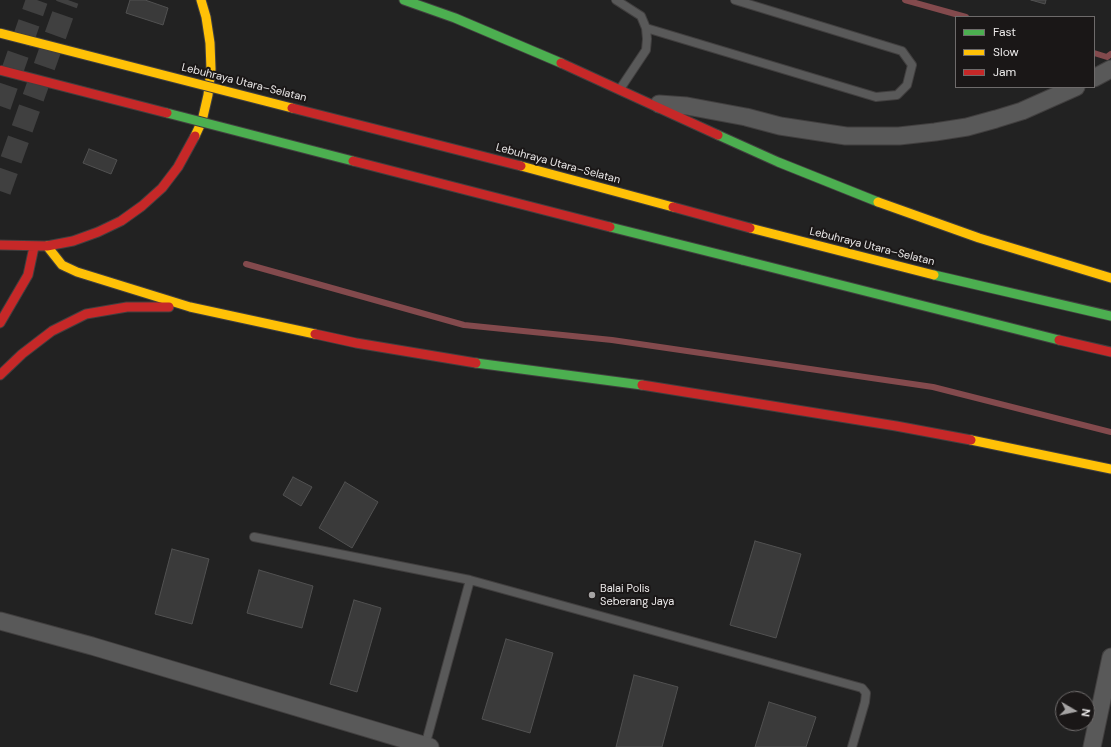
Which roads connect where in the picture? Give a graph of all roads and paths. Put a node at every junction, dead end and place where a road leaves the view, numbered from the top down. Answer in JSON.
{"nodes":[{"id":1,"x":201,"y":0,"type":"edge"},
{"id":2,"x":404,"y":0,"type":"edge"},
{"id":3,"x":616,"y":0,"type":"edge"},
{"id":4,"x":735,"y":0,"type":"edge"},
{"id":5,"x":443,"y":4,"type":"dead end"},
{"id":6,"x":455,"y":18,"type":"junction"},
{"id":7,"x":646,"y":28,"type":"junction"},
{"id":8,"x":0,"y":33,"type":"edge"},
{"id":9,"x":1111,"y":69,"type":"edge"},
{"id":10,"x":0,"y":70,"type":"edge"},
{"id":11,"x":1095,"y":77,"type":"edge"},
{"id":12,"x":1074,"y":88,"type":"edge"},
{"id":13,"x":620,"y":89,"type":"junction"},
{"id":14,"x":649,"y":104,"type":"junction"},
{"id":15,"x":0,"y":245,"type":"edge"},
{"id":16,"x":47,"y":246,"type":"junction"},
{"id":17,"x":34,"y":247,"type":"junction"},
{"id":18,"x":1111,"y":278,"type":"edge"},
{"id":19,"x":190,"y":306,"type":"junction"},
{"id":20,"x":1111,"y":316,"type":"edge"},
{"id":21,"x":0,"y":323,"type":"edge"},
{"id":22,"x":1111,"y":352,"type":"edge"},
{"id":23,"x":0,"y":375,"type":"edge"},
{"id":24,"x":1111,"y":469,"type":"edge"},
{"id":25,"x":254,"y":537,"type":"dead end"},
{"id":26,"x":470,"y":580,"type":"junction"},
{"id":27,"x":0,"y":621,"type":"edge"},
{"id":28,"x":1111,"y":657,"type":"edge"},
{"id":29,"x":428,"y":746,"type":"edge"},
{"id":30,"x":852,"y":747,"type":"edge"},
{"id":31,"x":1092,"y":747,"type":"edge"}],
"edges":[{"from":1,"to":16,"type":"highway"},
{"from":2,"to":6,"type":"highway"},
{"from":3,"to":7,"type":"lane"},
{"from":4,"to":7,"type":"lane"},
{"from":5,"to":6,"type":"highway"},
{"from":6,"to":13,"type":"highway"},
{"from":7,"to":13,"type":"lane"},
{"from":8,"to":20,"type":"highway","name":"Lebuhraya Utara–Selatan","bridge":true},
{"from":9,"to":11,"type":"street"},
{"from":10,"to":22,"type":"highway","bridge":true},
{"from":12,"to":14,"type":"street"},
{"from":13,"to":14,"type":"highway"},
{"from":14,"to":18,"type":"highway"},
{"from":15,"to":17,"type":"highway"},
{"from":16,"to":17,"type":"highway"},
{"from":16,"to":19,"type":"highway"},
{"from":17,"to":21,"type":"highway"},
{"from":19,"to":23,"type":"highway"},
{"from":19,"to":24,"type":"highway"},
{"from":25,"to":26,"type":"lane"},
{"from":26,"to":29,"type":"lane"},
{"from":26,"to":30,"type":"lane"},
{"from":27,"to":29,"type":"street"},
{"from":28,"to":31,"type":"street"}]}
